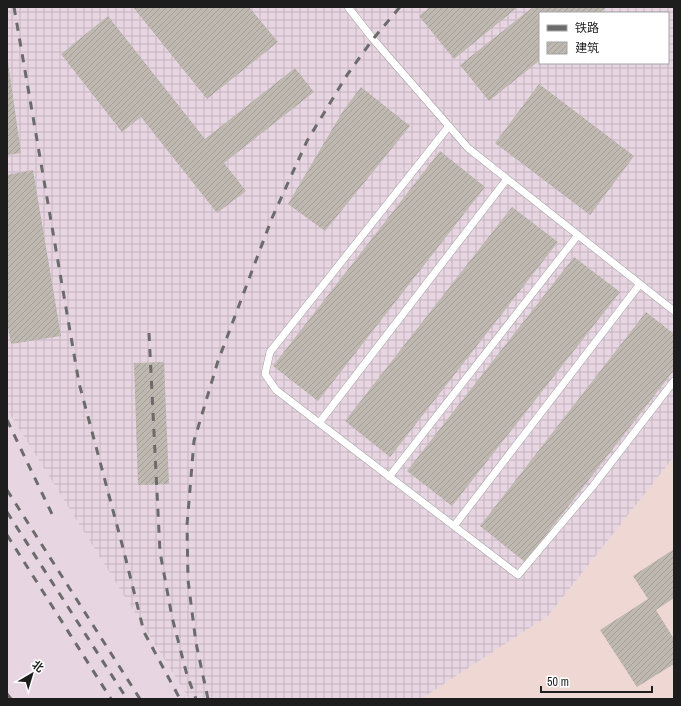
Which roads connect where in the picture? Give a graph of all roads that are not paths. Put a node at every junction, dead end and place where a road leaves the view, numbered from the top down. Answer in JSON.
{"nodes":[{"id":1,"x":348,"y":7,"type":"edge"},
{"id":2,"x":449,"y":126,"type":"junction"},
{"id":3,"x":507,"y":179,"type":"junction"},
{"id":4,"x":578,"y":235,"type":"junction"},
{"id":5,"x":640,"y":284,"type":"junction"},
{"id":6,"x":674,"y":310,"type":"edge"},
{"id":7,"x":674,"y":381,"type":"edge"},
{"id":8,"x":319,"y":423,"type":"junction"},
{"id":9,"x":389,"y":477,"type":"junction"},
{"id":10,"x":454,"y":526,"type":"junction"}],
"edges":[{"from":1,"to":2,"type":"lane"},
{"from":2,"to":3,"type":"lane"},
{"from":2,"to":8,"type":"lane"},
{"from":3,"to":4,"type":"lane"},
{"from":3,"to":8,"type":"lane"},
{"from":4,"to":5,"type":"lane"},
{"from":4,"to":9,"type":"lane"},
{"from":5,"to":6,"type":"lane"},
{"from":5,"to":10,"type":"lane"},
{"from":7,"to":10,"type":"lane"},
{"from":8,"to":9,"type":"lane"},
{"from":9,"to":10,"type":"lane"}]}
